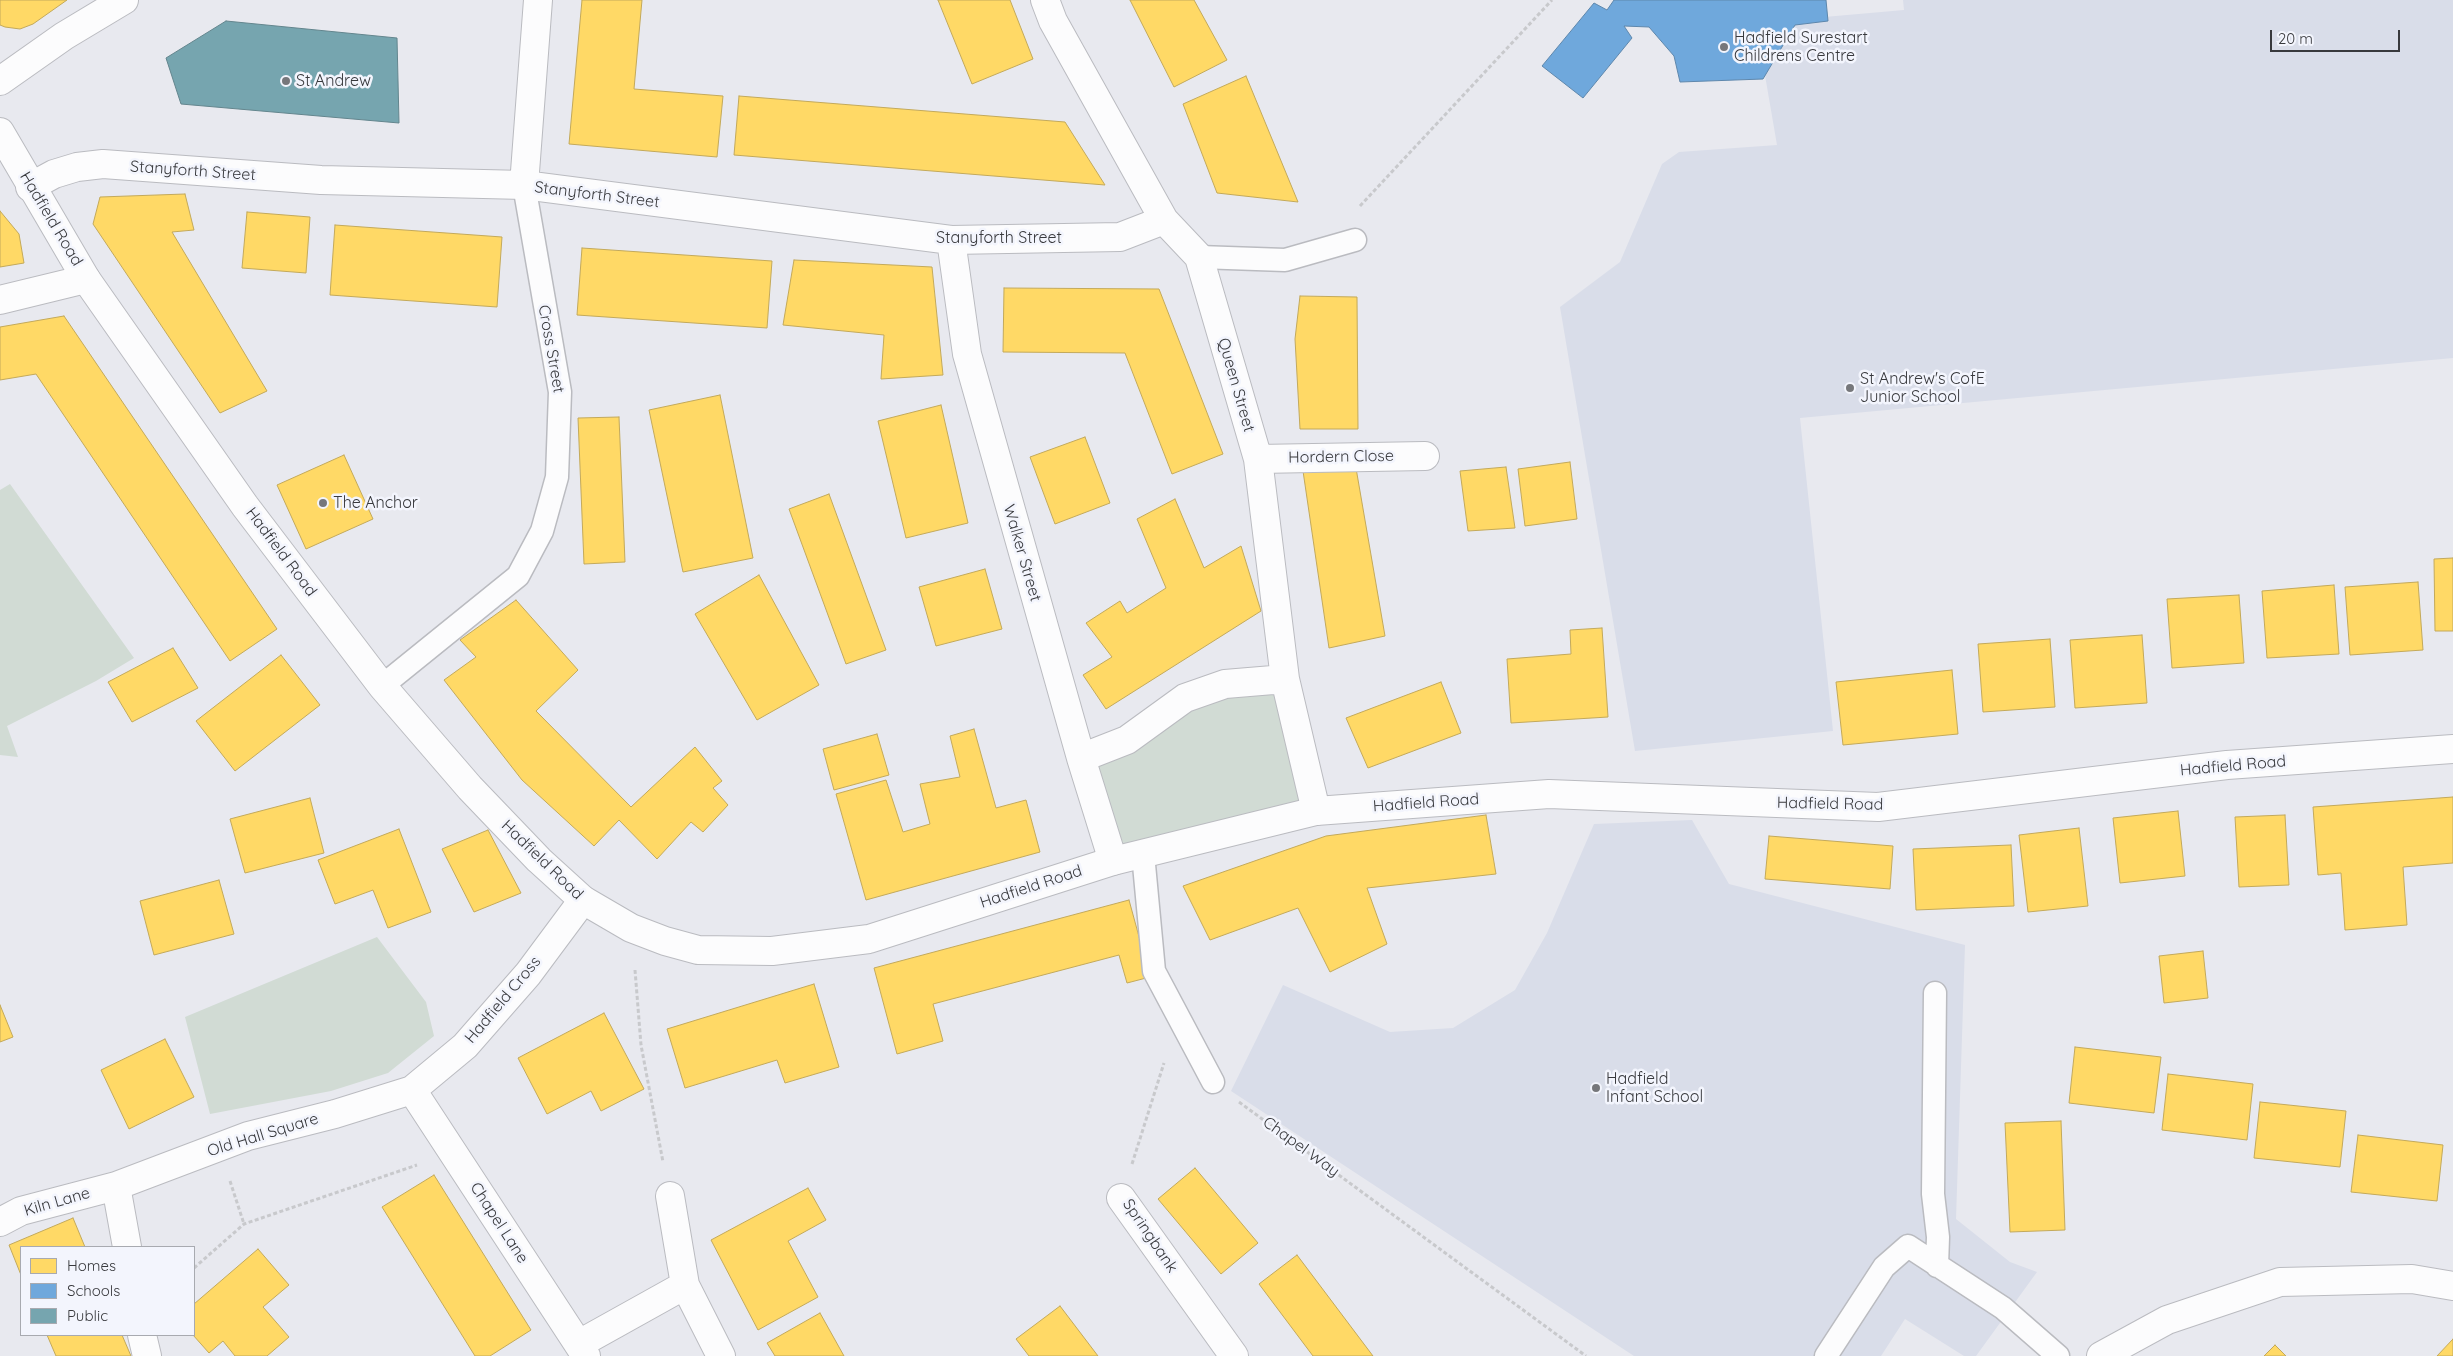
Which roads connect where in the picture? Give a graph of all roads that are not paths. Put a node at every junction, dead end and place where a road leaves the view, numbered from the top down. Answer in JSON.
{"nodes":[{"id":1,"x":124,"y":0,"type":"edge"},
{"id":2,"x":538,"y":0,"type":"edge"},
{"id":3,"x":1044,"y":0,"type":"edge"},
{"id":4,"x":0,"y":81,"type":"edge"},
{"id":5,"x":0,"y":132,"type":"edge"},
{"id":6,"x":524,"y":185,"type":"junction"},
{"id":7,"x":30,"y":186,"type":"junction"},
{"id":8,"x":1164,"y":220,"type":"junction"},
{"id":9,"x":950,"y":240,"type":"junction"},
{"id":10,"x":1355,"y":240,"type":"dead end"},
{"id":11,"x":1199,"y":257,"type":"junction"},
{"id":12,"x":86,"y":279,"type":"junction"},
{"id":13,"x":0,"y":300,"type":"edge"},
{"id":14,"x":1425,"y":456,"type":"dead end"},
{"id":15,"x":1258,"y":459,"type":"junction"},
{"id":16,"x":1285,"y":679,"type":"junction"},
{"id":17,"x":382,"y":686,"type":"junction"},
{"id":18,"x":2453,"y":749,"type":"edge"},
{"id":19,"x":1081,"y":758,"type":"junction"},
{"id":20,"x":1316,"y":811,"type":"junction"},
{"id":21,"x":1144,"y":854,"type":"junction"},
{"id":22,"x":1114,"y":861,"type":"junction"},
{"id":23,"x":583,"y":900,"type":"junction"},
{"id":24,"x":1935,"y":993,"type":"dead end"},
{"id":25,"x":1213,"y":1082,"type":"road end"},
{"id":26,"x":412,"y":1090,"type":"junction"},
{"id":27,"x":116,"y":1186,"type":"junction"},
{"id":28,"x":670,"y":1196,"type":"road end"},
{"id":29,"x":1121,"y":1198,"type":"road end"},
{"id":30,"x":0,"y":1222,"type":"edge"},
{"id":31,"x":127,"y":1246,"type":"edge"},
{"id":32,"x":1937,"y":1266,"type":"junction"},
{"id":33,"x":685,"y":1284,"type":"junction"},
{"id":34,"x":2453,"y":1286,"type":"edge"},
{"id":35,"x":142,"y":1336,"type":"edge"},
{"id":36,"x":583,"y":1350,"type":"edge"},
{"id":37,"x":146,"y":1356,"type":"edge"},
{"id":38,"x":721,"y":1356,"type":"edge"},
{"id":39,"x":1234,"y":1356,"type":"edge"},
{"id":40,"x":1826,"y":1356,"type":"edge"},
{"id":41,"x":2058,"y":1356,"type":"edge"},
{"id":42,"x":2101,"y":1356,"type":"edge"}],
"edges":[{"from":1,"to":4,"type":"street"},
{"from":2,"to":6,"type":"street","name":"Cross Street"},
{"from":3,"to":8,"type":"street","name":"Queen Street"},
{"from":5,"to":7,"type":"street","name":"Hadfield Road"},
{"from":6,"to":7,"type":"street","name":"Stanyforth Street"},
{"from":6,"to":9,"type":"street","name":"Stanyforth Street"},
{"from":6,"to":17,"type":"lane","name":"Cross Street"},
{"from":7,"to":12,"type":"street","name":"Hadfield Road"},
{"from":8,"to":9,"type":"street","name":"Stanyforth Street"},
{"from":8,"to":11,"type":"street","name":"Queen Street"},
{"from":9,"to":19,"type":"street","name":"Walker Street"},
{"from":10,"to":11,"type":"lane"},
{"from":11,"to":15,"type":"street","name":"Queen Street"},
{"from":12,"to":13,"type":"street"},
{"from":12,"to":17,"type":"street","name":"Hadfield Road"},
{"from":14,"to":15,"type":"street","name":"Hordern Close"},
{"from":15,"to":16,"type":"street","name":"Queen Street"},
{"from":16,"to":19,"type":"street"},
{"from":16,"to":20,"type":"street","name":"Queen Street"},
{"from":17,"to":23,"type":"street","name":"Hadfield Road"},
{"from":18,"to":20,"type":"street","name":"Hadfield Road"},
{"from":19,"to":22,"type":"street","name":"Walker Street"},
{"from":20,"to":21,"type":"street","name":"Hadfield Road"},
{"from":21,"to":22,"type":"street","name":"Hadfield Road"},
{"from":21,"to":25,"type":"lane"},
{"from":22,"to":23,"type":"street","name":"Hadfield Road"},
{"from":23,"to":26,"type":"street","name":"Hadfield Cross"},
{"from":24,"to":32,"type":"lane"},
{"from":26,"to":27,"type":"street","name":"Old Hall Square"},
{"from":26,"to":36,"type":"street","name":"Chapel Lane"},
{"from":27,"to":30,"type":"street","name":"Kiln Lane"},
{"from":27,"to":31,"type":"street"},
{"from":28,"to":33,"type":"street"},
{"from":29,"to":39,"type":"street","name":"Springbank"},
{"from":32,"to":40,"type":"lane"},
{"from":32,"to":41,"type":"lane"},
{"from":33,"to":36,"type":"street"},
{"from":33,"to":38,"type":"street"},
{"from":34,"to":42,"type":"street"},
{"from":35,"to":37,"type":"street"}]}
